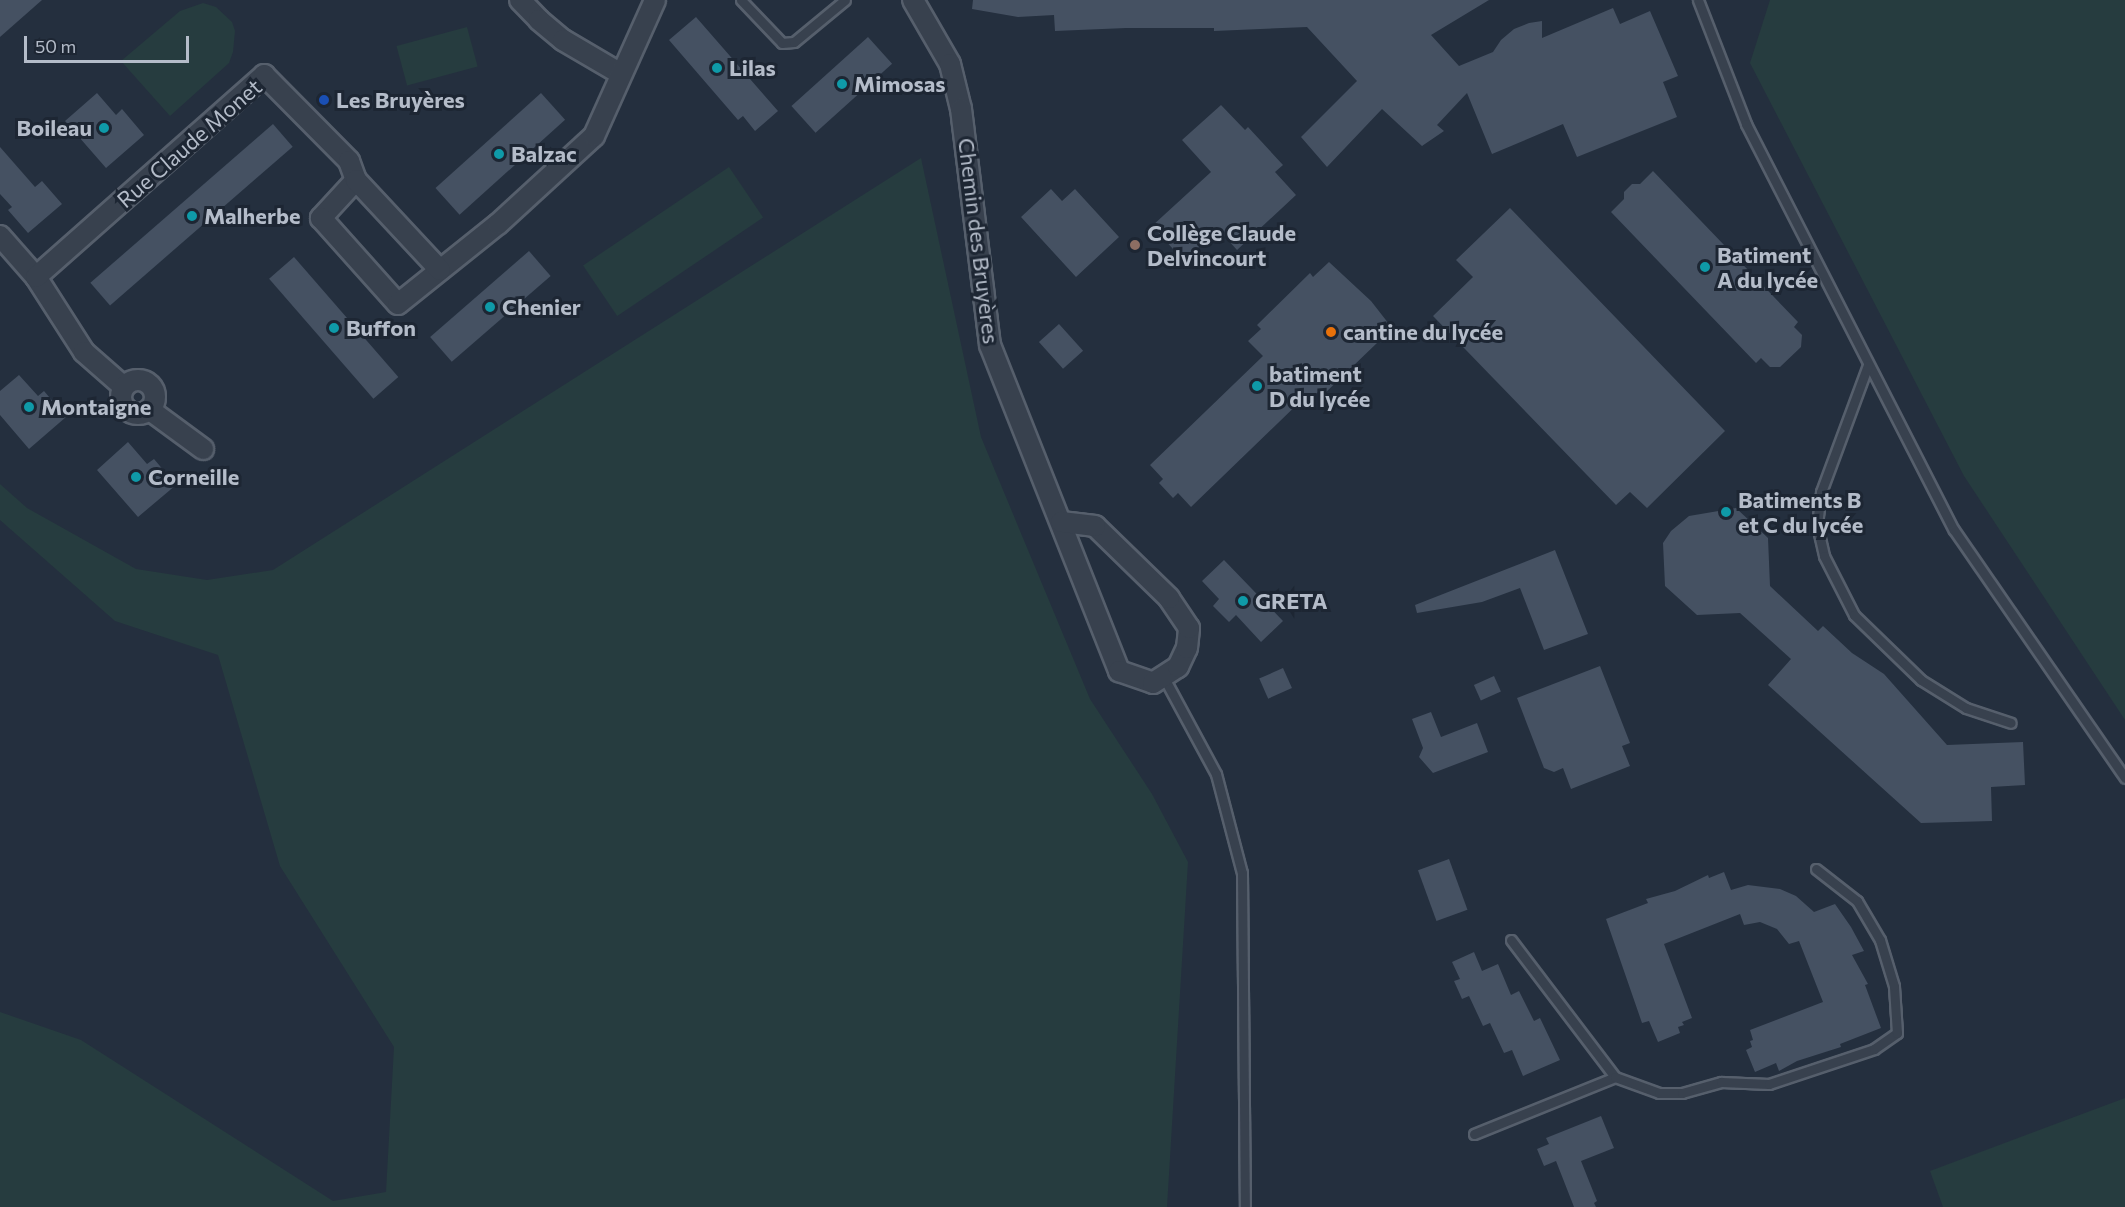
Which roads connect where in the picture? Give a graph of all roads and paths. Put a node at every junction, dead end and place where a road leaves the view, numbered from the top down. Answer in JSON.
{"nodes":[{"id":1,"x":520,"y":0,"type":"edge"},
{"id":2,"x":655,"y":0,"type":"edge"},
{"id":3,"x":741,"y":0,"type":"edge"},
{"id":4,"x":845,"y":0,"type":"edge"},
{"id":5,"x":913,"y":0,"type":"edge"},
{"id":6,"x":1698,"y":0,"type":"edge"},
{"id":7,"x":621,"y":74,"type":"junction"},
{"id":8,"x":356,"y":180,"type":"junction"},
{"id":9,"x":0,"y":236,"type":"edge"},
{"id":10,"x":440,"y":270,"type":"junction"},
{"id":11,"x":36,"y":277,"type":"junction"},
{"id":12,"x":1868,"y":365,"type":"junction"},
{"id":13,"x":203,"y":449,"type":"dead end"},
{"id":14,"x":1061,"y":522,"type":"junction"},
{"id":15,"x":1163,"y":676,"type":"junction"},
{"id":16,"x":2011,"y":723,"type":"dead end"},
{"id":17,"x":2125,"y":778,"type":"edge"},
{"id":18,"x":1815,"y":869,"type":"dead end"},
{"id":19,"x":1511,"y":940,"type":"dead end"},
{"id":20,"x":1614,"y":1077,"type":"junction"},
{"id":21,"x":1474,"y":1134,"type":"dead end"},
{"id":22,"x":1245,"y":1207,"type":"edge"}],
"edges":[{"from":1,"to":7,"type":"street"},
{"from":2,"to":7,"type":"street"},
{"from":3,"to":4,"type":"lane"},
{"from":5,"to":14,"type":"street","name":"Chemin des Bruyères"},
{"from":6,"to":12,"type":"lane"},
{"from":7,"to":10,"type":"street"},
{"from":8,"to":10,"type":"street","name":"Rue Claude Monet"},
{"from":8,"to":10,"type":"street"},
{"from":8,"to":11,"type":"street","name":"Rue Claude Monet"},
{"from":9,"to":11,"type":"street"},
{"from":11,"to":13,"type":"street"},
{"from":12,"to":16,"type":"lane"},
{"from":12,"to":17,"type":"lane"},
{"from":14,"to":15,"type":"street","name":"Chemin des Bruyères"},
{"from":14,"to":15,"type":"street"},
{"from":15,"to":22,"type":"lane"},
{"from":18,"to":20,"type":"lane"},
{"from":19,"to":20,"type":"lane"},
{"from":20,"to":21,"type":"lane"}]}
